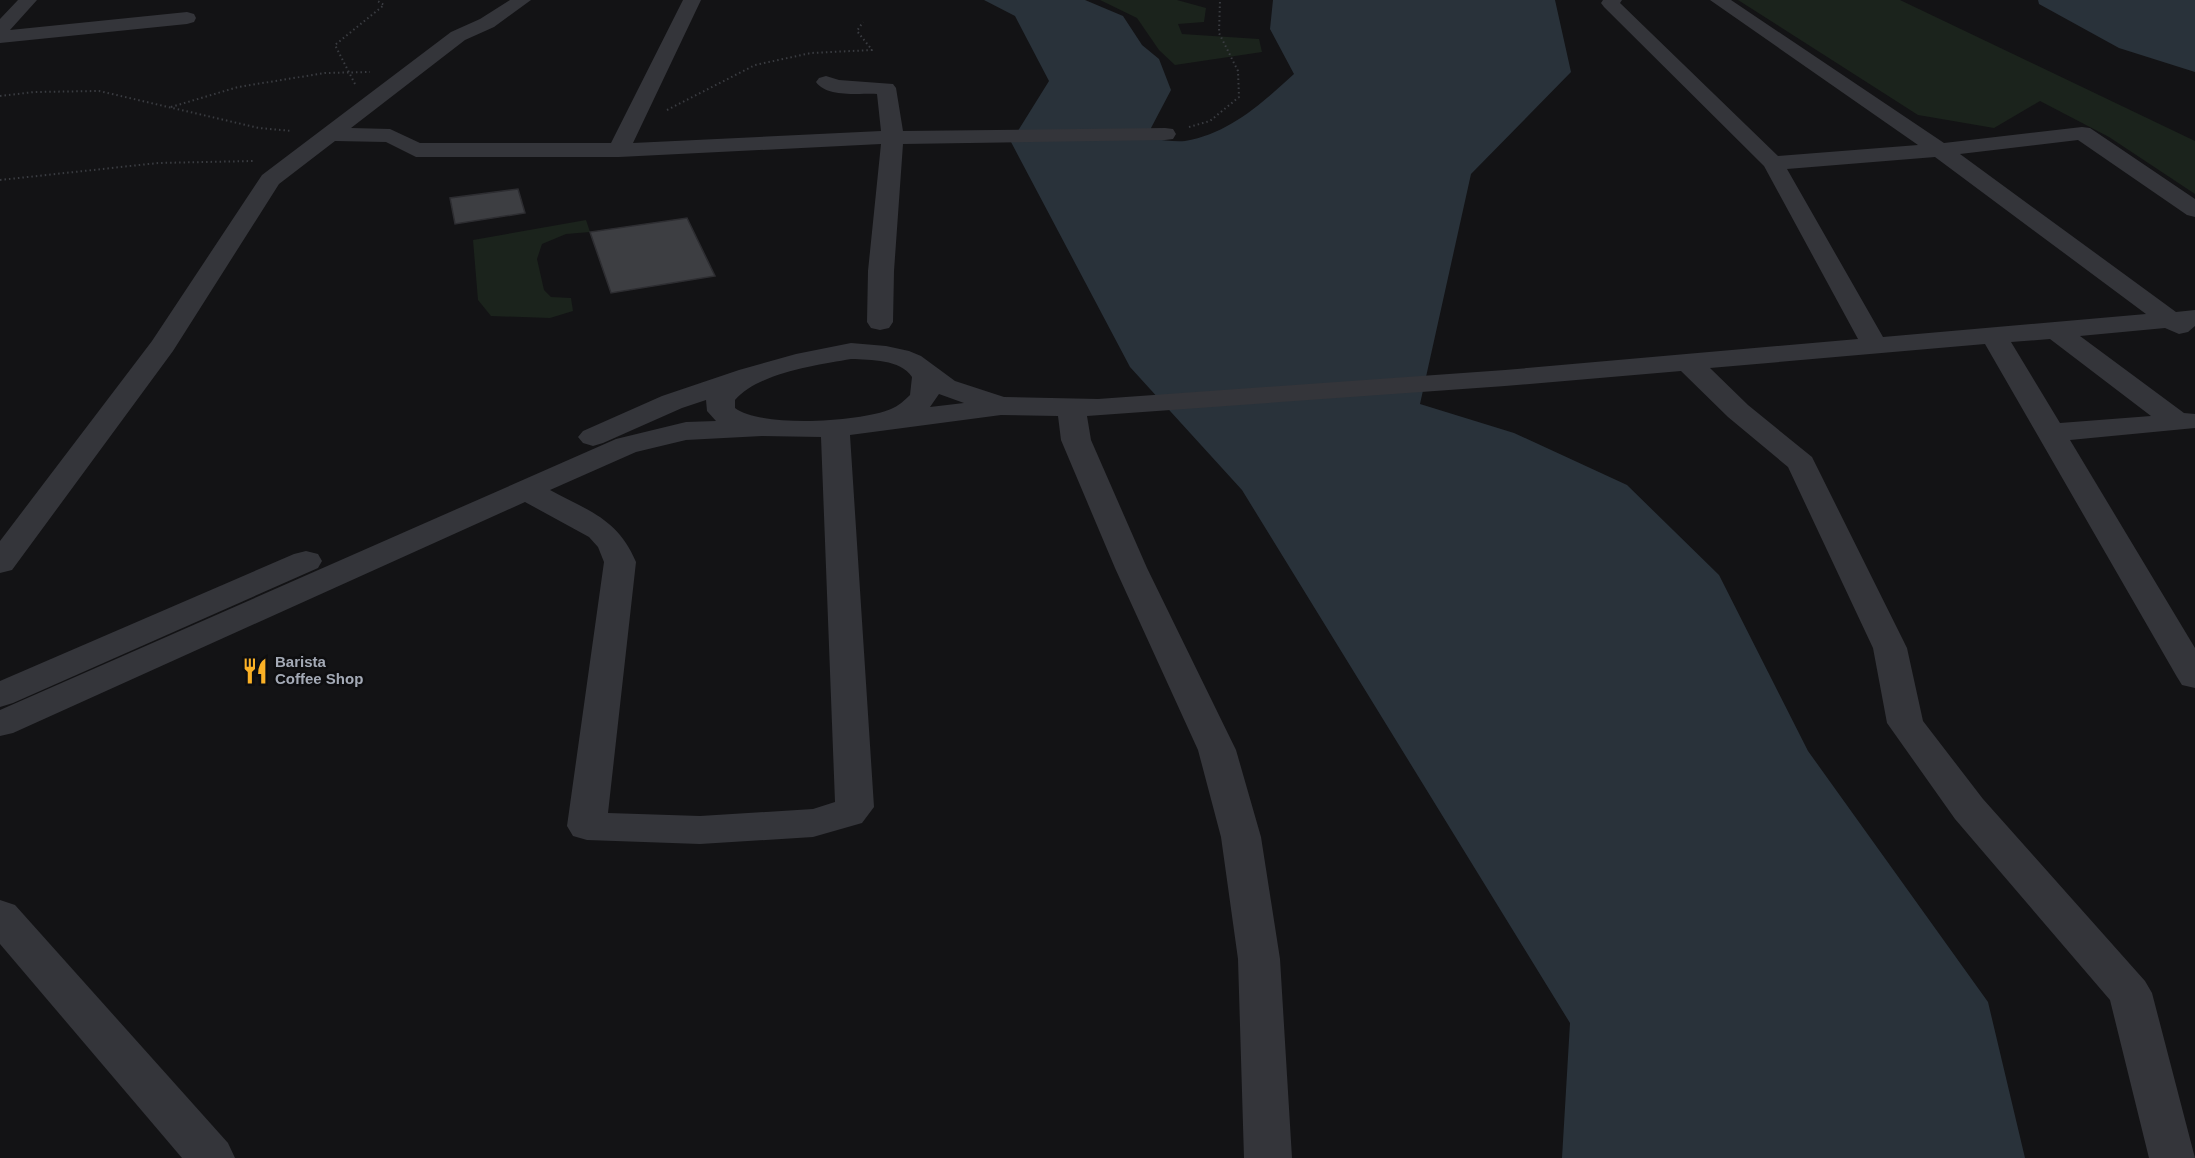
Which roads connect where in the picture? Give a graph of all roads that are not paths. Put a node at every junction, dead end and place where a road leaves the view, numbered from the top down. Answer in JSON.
{"nodes":[{"id":1,"x":28,"y":0,"type":"edge"},
{"id":2,"x":522,"y":0,"type":"edge"},
{"id":3,"x":692,"y":0,"type":"edge"},
{"id":4,"x":1613,"y":0,"type":"edge"},
{"id":5,"x":1719,"y":0,"type":"edge"},
{"id":6,"x":187,"y":18,"type":"dead end"},
{"id":7,"x":0,"y":30,"type":"edge"},
{"id":8,"x":0,"y":37,"type":"edge"},
{"id":9,"x":826,"y":82,"type":"dead end"},
{"id":10,"x":329,"y":134,"type":"junction"},
{"id":11,"x":1165,"y":134,"type":"road end"},
{"id":12,"x":893,"y":137,"type":"junction"},
{"id":13,"x":619,"y":150,"type":"junction"},
{"id":14,"x":1940,"y":150,"type":"junction"},
{"id":15,"x":1773,"y":163,"type":"junction"},
{"id":16,"x":2195,"y":210,"type":"edge"},
{"id":17,"x":2183,"y":319,"type":"edge"},
{"id":18,"x":880,"y":322,"type":"junction"},
{"id":19,"x":2055,"y":330,"type":"junction"},
{"id":20,"x":1993,"y":335,"type":"junction"},
{"id":21,"x":2195,"y":338,"type":"edge"},
{"id":22,"x":1875,"y":346,"type":"junction"},
{"id":23,"x":826,"y":355,"type":"junction"},
{"id":24,"x":1687,"y":362,"type":"junction"},
{"id":25,"x":916,"y":366,"type":"junction"},
{"id":26,"x":749,"y":376,"type":"junction"},
{"id":27,"x":1001,"y":406,"type":"junction"},
{"id":28,"x":1084,"y":408,"type":"junction"},
{"id":29,"x":2186,"y":421,"type":"edge"},
{"id":30,"x":879,"y":423,"type":"junction"},
{"id":31,"x":835,"y":427,"type":"junction"},
{"id":32,"x":758,"y":428,"type":"junction"},
{"id":33,"x":2051,"y":433,"type":"junction"},
{"id":34,"x":526,"y":490,"type":"junction"},
{"id":35,"x":0,"y":564,"type":"edge"},
{"id":36,"x":2195,"y":677,"type":"edge"},
{"id":37,"x":0,"y":695,"type":"edge"},
{"id":38,"x":0,"y":724,"type":"edge"},
{"id":39,"x":0,"y":916,"type":"edge"},
{"id":40,"x":211,"y":1158,"type":"edge"},
{"id":41,"x":1268,"y":1158,"type":"edge"},
{"id":42,"x":2173,"y":1158,"type":"edge"}],
"edges":[{"from":1,"to":7,"type":"street"},
{"from":2,"to":10,"type":"street"},
{"from":3,"to":13,"type":"street"},
{"from":4,"to":15,"type":"street"},
{"from":5,"to":14,"type":"street"},
{"from":6,"to":8,"type":"street"},
{"from":9,"to":12,"type":"street"},
{"from":10,"to":13,"type":"street"},
{"from":10,"to":35,"type":"street"},
{"from":11,"to":12,"type":"street"},
{"from":12,"to":13,"type":"street"},
{"from":12,"to":18,"type":"street"},
{"from":14,"to":15,"type":"street"},
{"from":14,"to":16,"type":"street"},
{"from":14,"to":17,"type":"street"},
{"from":15,"to":22,"type":"street"},
{"from":17,"to":19,"type":"street"},
{"from":17,"to":21,"type":"street"},
{"from":18,"to":23,"type":"street"},
{"from":18,"to":25,"type":"street"},
{"from":19,"to":20,"type":"street"},
{"from":19,"to":29,"type":"street"},
{"from":20,"to":22,"type":"street"},
{"from":20,"to":33,"type":"street"},
{"from":22,"to":24,"type":"street"},
{"from":23,"to":25,"type":"street"},
{"from":23,"to":26,"type":"street"},
{"from":24,"to":28,"type":"street"},
{"from":24,"to":42,"type":"street"},
{"from":25,"to":27,"type":"street"},
{"from":25,"to":30,"type":"street"},
{"from":26,"to":32,"type":"street"},
{"from":26,"to":37,"type":"street"},
{"from":27,"to":28,"type":"street"},
{"from":27,"to":30,"type":"street"},
{"from":28,"to":41,"type":"street"},
{"from":29,"to":33,"type":"street"},
{"from":30,"to":31,"type":"street"},
{"from":31,"to":32,"type":"street"},
{"from":31,"to":34,"type":"street"},
{"from":32,"to":34,"type":"street"},
{"from":33,"to":36,"type":"street"},
{"from":34,"to":38,"type":"street"},
{"from":39,"to":40,"type":"street"}]}
